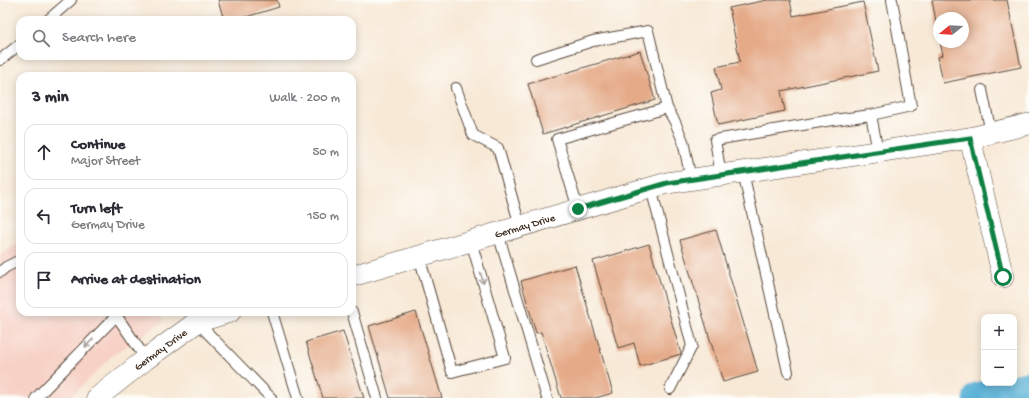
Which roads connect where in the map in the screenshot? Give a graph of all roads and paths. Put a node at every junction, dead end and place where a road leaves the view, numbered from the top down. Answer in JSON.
{"nodes":[{"id":1,"x":71,"y":0,"type":"edge"},
{"id":2,"x":892,"y":0,"type":"edge"},
{"id":3,"x":53,"y":16,"type":"edge"},
{"id":4,"x":16,"y":47,"type":"edge"},
{"id":5,"x":0,"y":60,"type":"edge"},
{"id":6,"x":536,"y":60,"type":"dead end"},
{"id":7,"x":456,"y":88,"type":"dead end"},
{"id":8,"x":982,"y":90,"type":"dead end"},
{"id":9,"x":667,"y":108,"type":"junction"},
{"id":10,"x":871,"y":115,"type":"junction"},
{"id":11,"x":1029,"y":124,"type":"edge"},
{"id":12,"x":991,"y":133,"type":"junction"},
{"id":13,"x":970,"y":138,"type":"junction"},
{"id":14,"x":878,"y":152,"type":"junction"},
{"id":15,"x":743,"y":172,"type":"junction"},
{"id":16,"x":721,"y":175,"type":"junction"},
{"id":17,"x":691,"y":179,"type":"junction"},
{"id":18,"x":651,"y":188,"type":"junction"},
{"id":19,"x":578,"y":209,"type":"junction"},
{"id":20,"x":520,"y":226,"type":"junction"},
{"id":21,"x":498,"y":233,"type":"junction"},
{"id":22,"x":471,"y":241,"type":"junction"},
{"id":23,"x":419,"y":256,"type":"junction"},
{"id":24,"x":16,"y":262,"type":"edge"},
{"id":25,"x":0,"y":272,"type":"edge"},
{"id":26,"x":356,"y":275,"type":"edge"},
{"id":27,"x":1003,"y":277,"type":"dead end"},
{"id":28,"x":114,"y":316,"type":"edge"},
{"id":29,"x":117,"y":316,"type":"edge"},
{"id":30,"x":217,"y":316,"type":"edge"},
{"id":31,"x":273,"y":316,"type":"edge"},
{"id":32,"x":353,"y":316,"type":"edge"},
{"id":33,"x":197,"y":322,"type":"junction"},
{"id":34,"x":146,"y":359,"type":"junction"},
{"id":35,"x":788,"y":372,"type":"dead end"},
{"id":36,"x":670,"y":389,"type":"dead end"},
{"id":37,"x":36,"y":398,"type":"edge"},
{"id":38,"x":97,"y":398,"type":"edge"},
{"id":39,"x":271,"y":398,"type":"edge"},
{"id":40,"x":298,"y":398,"type":"edge"},
{"id":41,"x":377,"y":398,"type":"edge"},
{"id":42,"x":547,"y":398,"type":"edge"}],
"edges":[{"from":1,"to":3,"type":"lane"},
{"from":2,"to":10,"type":"lane"},
{"from":4,"to":5,"type":"lane"},
{"from":6,"to":9,"type":"lane"},
{"from":7,"to":20,"type":"lane"},
{"from":8,"to":12,"type":"lane"},
{"from":9,"to":17,"type":"lane"},
{"from":9,"to":19,"type":"lane"},
{"from":10,"to":14,"type":"lane"},
{"from":10,"to":16,"type":"lane"},
{"from":11,"to":12,"type":"street","name":"Germay Drive"},
{"from":12,"to":13,"type":"street","name":"Germay Drive"},
{"from":13,"to":14,"type":"street","name":"Germay Drive"},
{"from":13,"to":27,"type":"street"},
{"from":14,"to":15,"type":"street","name":"Germay Drive"},
{"from":15,"to":16,"type":"street","name":"Germay Drive"},
{"from":15,"to":35,"type":"lane"},
{"from":16,"to":17,"type":"street","name":"Germay Drive"},
{"from":17,"to":18,"type":"street","name":"Germay Drive"},
{"from":18,"to":19,"type":"street","name":"Germay Drive"},
{"from":18,"to":36,"type":"lane"},
{"from":19,"to":20,"type":"street","name":"Germay Drive"},
{"from":20,"to":21,"type":"street","name":"Germay Drive"},
{"from":21,"to":22,"type":"street","name":"Germay Drive"},
{"from":21,"to":42,"type":"lane"},
{"from":22,"to":23,"type":"street","name":"Germay Drive"},
{"from":22,"to":23,"type":"lane","one_way":true},
{"from":23,"to":26,"type":"street","name":"Germay Drive"},
{"from":24,"to":25,"type":"lane"},
{"from":28,"to":37,"type":"lane","one_way":true},
{"from":29,"to":34,"type":"lane"},
{"from":30,"to":33,"type":"street","name":"Germay Drive"},
{"from":31,"to":40,"type":"lane"},
{"from":32,"to":41,"type":"lane"},
{"from":33,"to":34,"type":"street","name":"Germay Drive"},
{"from":33,"to":39,"type":"lane"},
{"from":34,"to":38,"type":"street","name":"Germay Drive"}]}
